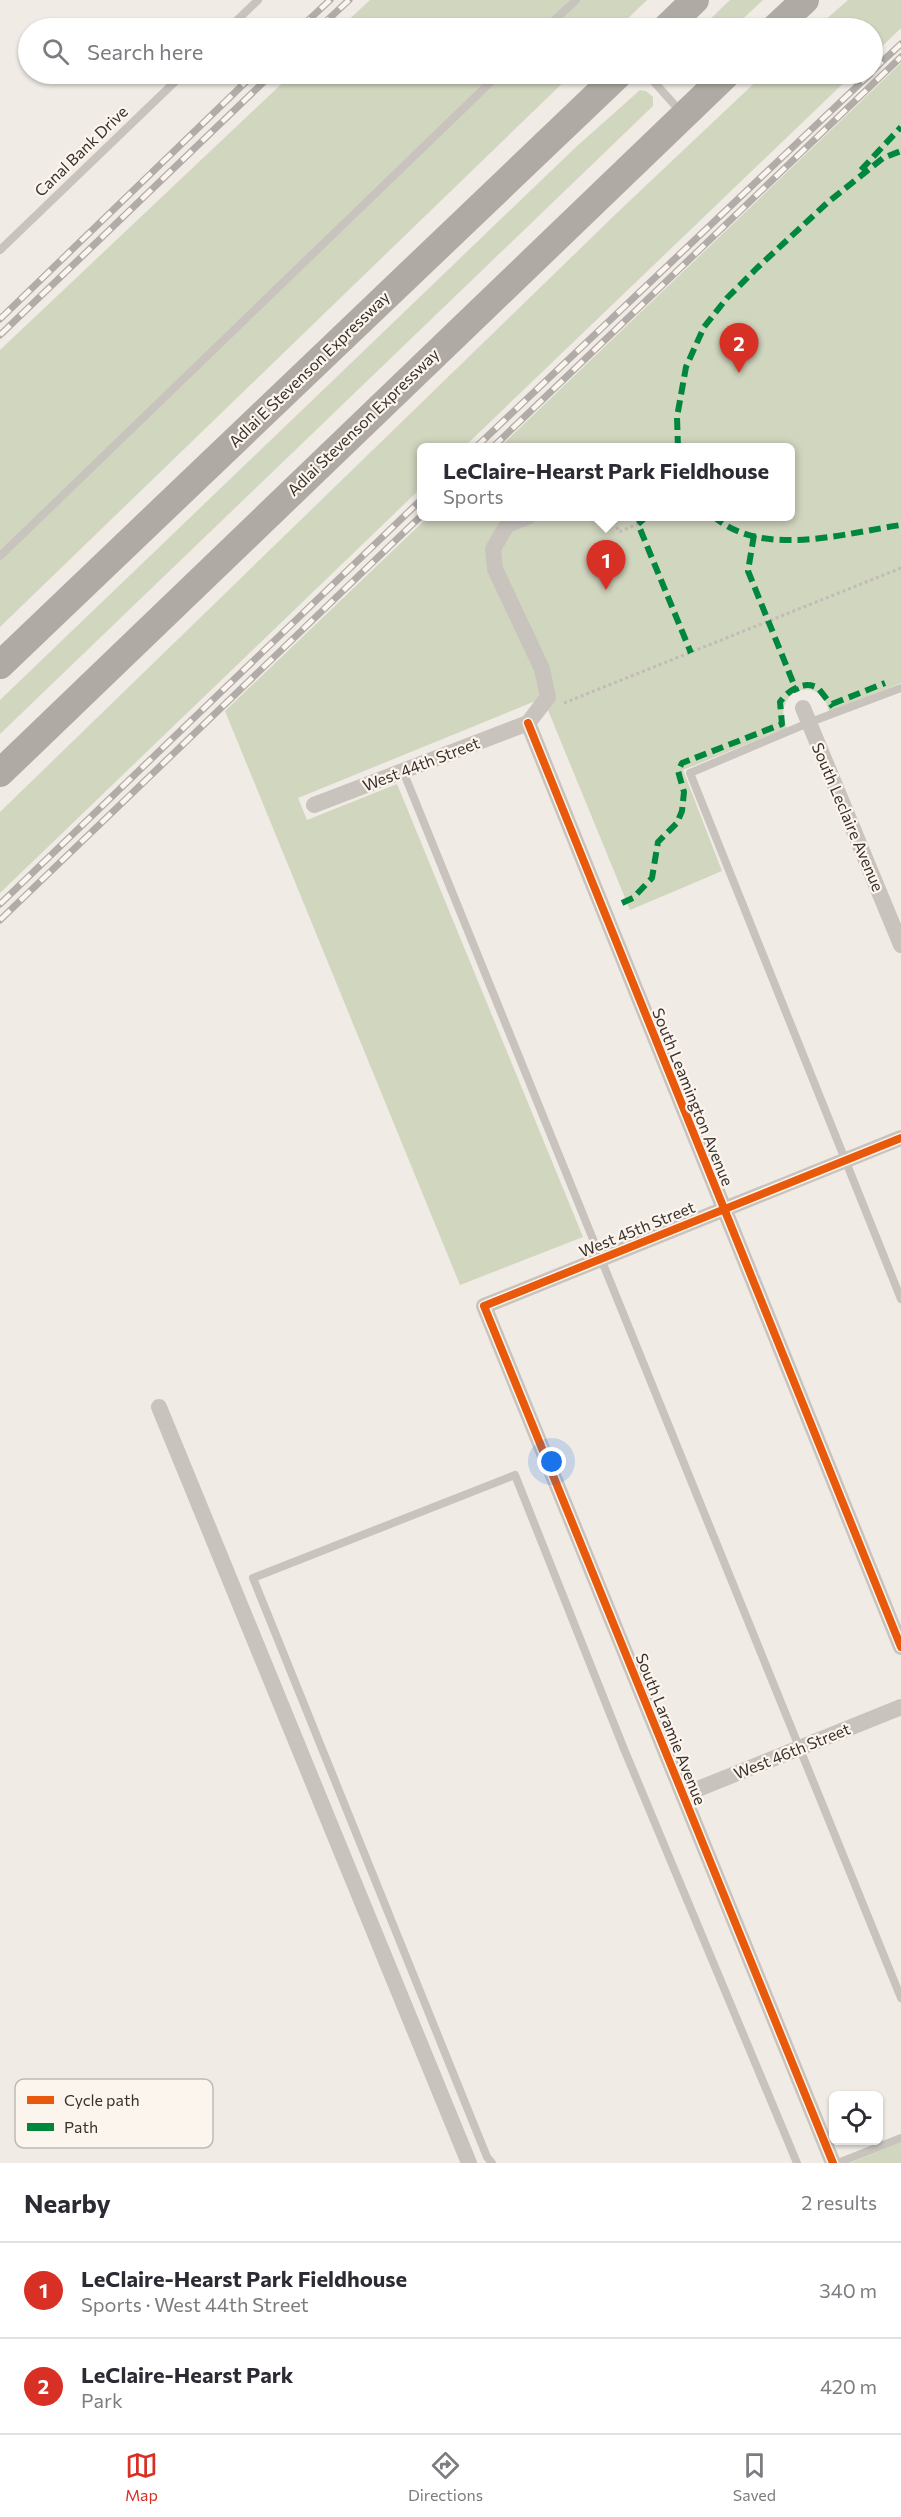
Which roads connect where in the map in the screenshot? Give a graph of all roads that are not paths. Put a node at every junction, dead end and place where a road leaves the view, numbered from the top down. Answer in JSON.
{"nodes":[{"id":1,"x":258,"y":0,"type":"edge"},
{"id":2,"x":576,"y":0,"type":"edge"},
{"id":3,"x":695,"y":0,"type":"edge"},
{"id":4,"x":239,"y":18,"type":"edge"},
{"id":5,"x":557,"y":18,"type":"edge"},
{"id":6,"x":676,"y":18,"type":"edge"},
{"id":7,"x":173,"y":84,"type":"edge"},
{"id":8,"x":489,"y":84,"type":"edge"},
{"id":9,"x":609,"y":84,"type":"edge"},
{"id":10,"x":656,"y":84,"type":"edge"},
{"id":11,"x":716,"y":84,"type":"edge"},
{"id":12,"x":683,"y":115,"type":"junction"},
{"id":13,"x":0,"y":250,"type":"edge"},
{"id":14,"x":517,"y":521,"type":"edge"},
{"id":15,"x":0,"y":556,"type":"edge"},
{"id":16,"x":0,"y":665,"type":"edge"},
{"id":17,"x":901,"y":688,"type":"edge"},
{"id":18,"x":806,"y":716,"type":"junction"},
{"id":19,"x":528,"y":723,"type":"junction"},
{"id":20,"x":403,"y":771,"type":"junction"},
{"id":21,"x":0,"y":773,"type":"edge"},
{"id":22,"x":314,"y":805,"type":"dead end"},
{"id":23,"x":901,"y":945,"type":"edge"},
{"id":24,"x":901,"y":1138,"type":"edge"},
{"id":25,"x":844,"y":1161,"type":"junction"},
{"id":26,"x":724,"y":1209,"type":"junction"},
{"id":27,"x":600,"y":1259,"type":"junction"},
{"id":28,"x":901,"y":1299,"type":"edge"},
{"id":29,"x":484,"y":1306,"type":"joint"},
{"id":30,"x":159,"y":1407,"type":"dead end"},
{"id":31,"x":901,"y":1647,"type":"edge"},
{"id":32,"x":901,"y":1707,"type":"edge"},
{"id":33,"x":799,"y":1748,"type":"junction"},
{"id":34,"x":683,"y":1795,"type":"junction"},
{"id":35,"x":901,"y":1998,"type":"edge"},
{"id":36,"x":901,"y":2138,"type":"edge"},
{"id":37,"x":469,"y":2163,"type":"edge"},
{"id":38,"x":492,"y":2163,"type":"edge"},
{"id":39,"x":797,"y":2163,"type":"edge"},
{"id":40,"x":836,"y":2163,"type":"edge"}],
"edges":[{"from":1,"to":4,"type":"lane"},
{"from":2,"to":5,"type":"lane"},
{"from":3,"to":6,"type":"highway"},
{"from":7,"to":13,"type":"lane","name":"Canal Bank Drive"},
{"from":8,"to":15,"type":"lane"},
{"from":9,"to":16,"type":"highway","name":"Adlai E Stevenson Expressway"},
{"from":10,"to":12,"type":"lane"},
{"from":11,"to":12,"type":"highway","name":"Adlai Stevenson Expressway"},
{"from":12,"to":21,"type":"highway","name":"Adlai Stevenson Expressway"},
{"from":14,"to":19,"type":"street"},
{"from":17,"to":18,"type":"lane"},
{"from":18,"to":23,"type":"street","name":"South Leclaire Avenue"},
{"from":18,"to":25,"type":"lane"},
{"from":19,"to":20,"type":"street","name":"West 44th Street"},
{"from":19,"to":26,"type":"street","name":"South Leamington Avenue"},
{"from":20,"to":22,"type":"street","name":"West 44th Street"},
{"from":20,"to":27,"type":"lane"},
{"from":24,"to":25,"type":"street","name":"West 45th Street"},
{"from":25,"to":26,"type":"street","name":"West 45th Street"},
{"from":25,"to":28,"type":"lane"},
{"from":26,"to":27,"type":"street","name":"West 45th Street"},
{"from":26,"to":31,"type":"street","name":"South Leamington Avenue"},
{"from":27,"to":29,"type":"street","name":"West 45th Street"},
{"from":27,"to":33,"type":"lane"},
{"from":29,"to":34,"type":"street","name":"South Laramie Avenue"},
{"from":30,"to":37,"type":"street"},
{"from":32,"to":33,"type":"street","name":"West 46th Street"},
{"from":33,"to":34,"type":"street","name":"West 46th Street"},
{"from":33,"to":35,"type":"lane"},
{"from":34,"to":40,"type":"street","name":"South Laramie Avenue"},
{"from":36,"to":40,"type":"lane"},
{"from":38,"to":39,"type":"lane"}]}
